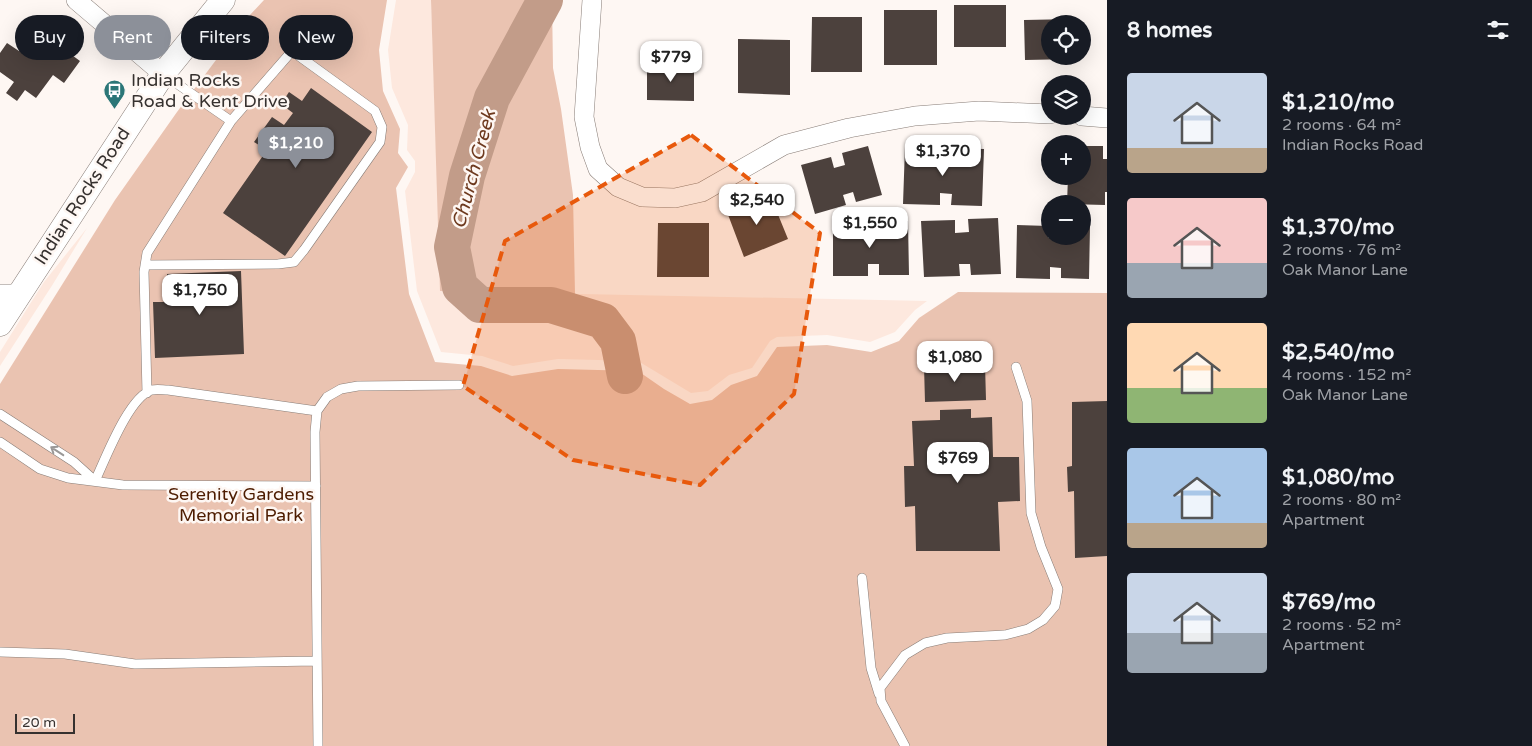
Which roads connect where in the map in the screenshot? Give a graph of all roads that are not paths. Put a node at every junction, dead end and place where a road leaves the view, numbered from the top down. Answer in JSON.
{"nodes":[{"id":1,"x":76,"y":0,"type":"edge"},
{"id":2,"x":223,"y":0,"type":"edge"},
{"id":3,"x":592,"y":0,"type":"edge"},
{"id":4,"x":163,"y":74,"type":"junction"},
{"id":5,"x":1041,"y":114,"type":"edge"},
{"id":6,"x":1091,"y":117,"type":"edge"},
{"id":7,"x":1107,"y":118,"type":"edge"},
{"id":8,"x":231,"y":121,"type":"junction"},
{"id":9,"x":145,"y":265,"type":"junction"},
{"id":10,"x":10,"y":294,"type":"edge"},
{"id":11,"x":0,"y":324,"type":"edge"},
{"id":12,"x":1016,"y":366,"type":"dead end"},
{"id":13,"x":459,"y":385,"type":"dead end"},
{"id":14,"x":147,"y":393,"type":"junction"},
{"id":15,"x":317,"y":411,"type":"junction"},
{"id":16,"x":0,"y":414,"type":"edge"},
{"id":17,"x":0,"y":442,"type":"edge"},
{"id":18,"x":95,"y":481,"type":"junction"},
{"id":19,"x":316,"y":486,"type":"junction"},
{"id":20,"x":862,"y":578,"type":"dead end"},
{"id":21,"x":0,"y":652,"type":"edge"},
{"id":22,"x":317,"y":661,"type":"junction"},
{"id":23,"x":881,"y":701,"type":"junction"},
{"id":24,"x":318,"y":746,"type":"edge"},
{"id":25,"x":905,"y":746,"type":"edge"}],
"edges":[{"from":1,"to":4,"type":"street"},
{"from":2,"to":4,"type":"street","name":"Indian Rocks Road"},
{"from":3,"to":5,"type":"street"},
{"from":4,"to":8,"type":"lane"},
{"from":4,"to":10,"type":"street","name":"Indian Rocks Road"},
{"from":6,"to":7,"type":"street"},
{"from":8,"to":9,"type":"lane"},
{"from":8,"to":9,"type":"lane"},
{"from":9,"to":14,"type":"lane"},
{"from":10,"to":11,"type":"street","name":"Indian Rocks Road"},
{"from":12,"to":23,"type":"lane"},
{"from":13,"to":15,"type":"lane"},
{"from":14,"to":15,"type":"lane"},
{"from":14,"to":18,"type":"lane"},
{"from":15,"to":19,"type":"lane"},
{"from":18,"to":16,"type":"lane","one_way":true},
{"from":17,"to":18,"type":"lane"},
{"from":18,"to":19,"type":"lane"},
{"from":19,"to":22,"type":"lane"},
{"from":20,"to":23,"type":"lane"},
{"from":21,"to":22,"type":"lane"},
{"from":22,"to":24,"type":"lane"},
{"from":23,"to":25,"type":"lane"}]}
